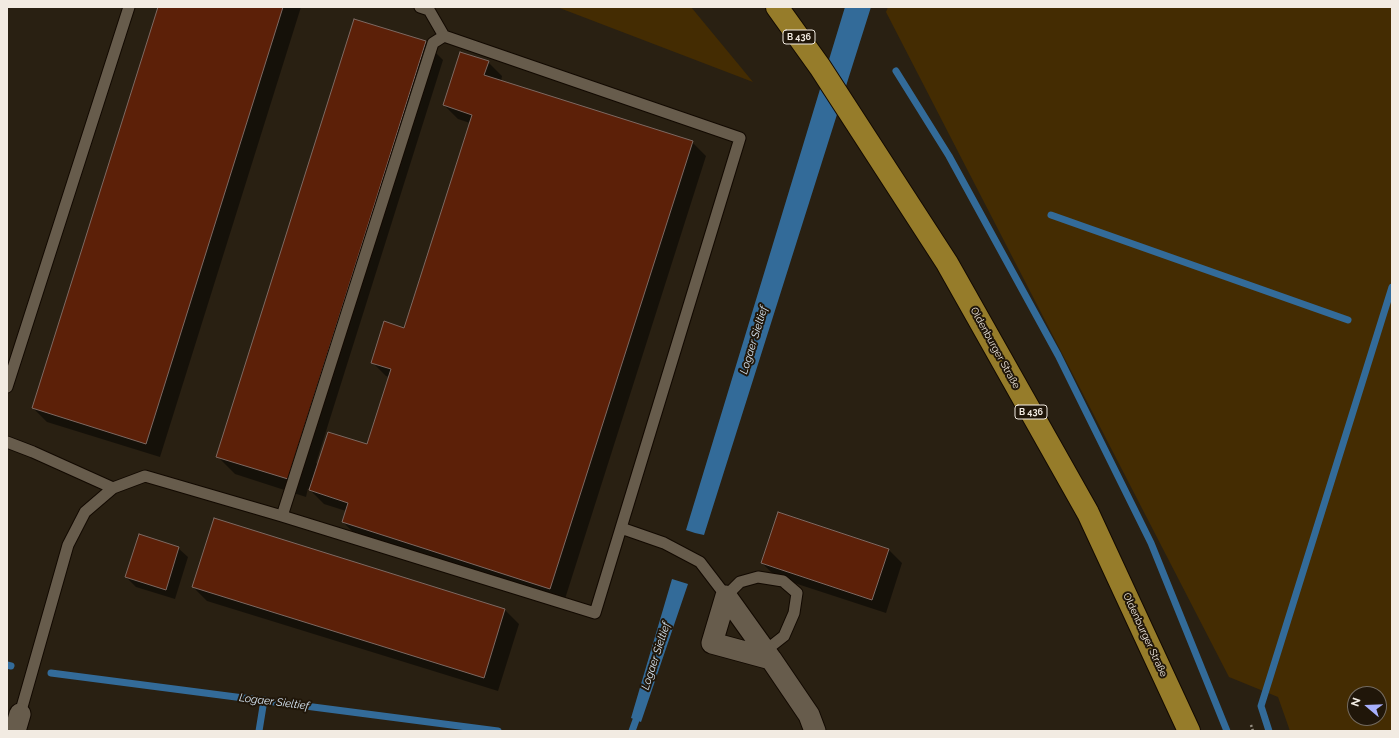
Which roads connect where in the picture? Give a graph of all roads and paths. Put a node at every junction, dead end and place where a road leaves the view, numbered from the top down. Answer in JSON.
{"nodes":[{"id":1,"x":129,"y":7,"type":"edge"},
{"id":2,"x":420,"y":7,"type":"edge"},
{"id":3,"x":777,"y":7,"type":"edge"},
{"id":4,"x":444,"y":36,"type":"junction"},
{"id":5,"x":7,"y":387,"type":"edge"},
{"id":6,"x":7,"y":442,"type":"edge"},
{"id":7,"x":113,"y":488,"type":"junction"},
{"id":8,"x":282,"y":516,"type":"junction"},
{"id":9,"x":621,"y":528,"type":"junction"},
{"id":10,"x":726,"y":596,"type":"junction"},
{"id":11,"x":768,"y":655,"type":"junction"},
{"id":12,"x":18,"y":722,"type":"edge"},
{"id":13,"x":1251,"y":725,"type":"dead end"},
{"id":14,"x":815,"y":731,"type":"edge"},
{"id":15,"x":1189,"y":731,"type":"edge"},
{"id":16,"x":1253,"y":731,"type":"edge"}],
"edges":[{"from":1,"to":5,"type":"lane"},
{"from":2,"to":4,"type":"lane"},
{"from":3,"to":15,"type":"main road","name":"Oldenburger Straße","number":"B 436"},
{"from":4,"to":8,"type":"lane"},
{"from":4,"to":9,"type":"lane"},
{"from":6,"to":7,"type":"lane"},
{"from":7,"to":8,"type":"lane"},
{"from":7,"to":12,"type":"lane"},
{"from":8,"to":9,"type":"lane"},
{"from":9,"to":10,"type":"lane"},
{"from":10,"to":11,"type":"street"},
{"from":10,"to":11,"type":"street"},
{"from":10,"to":11,"type":"lane"},
{"from":11,"to":14,"type":"street"},
{"from":13,"to":16,"type":"path"}]}
